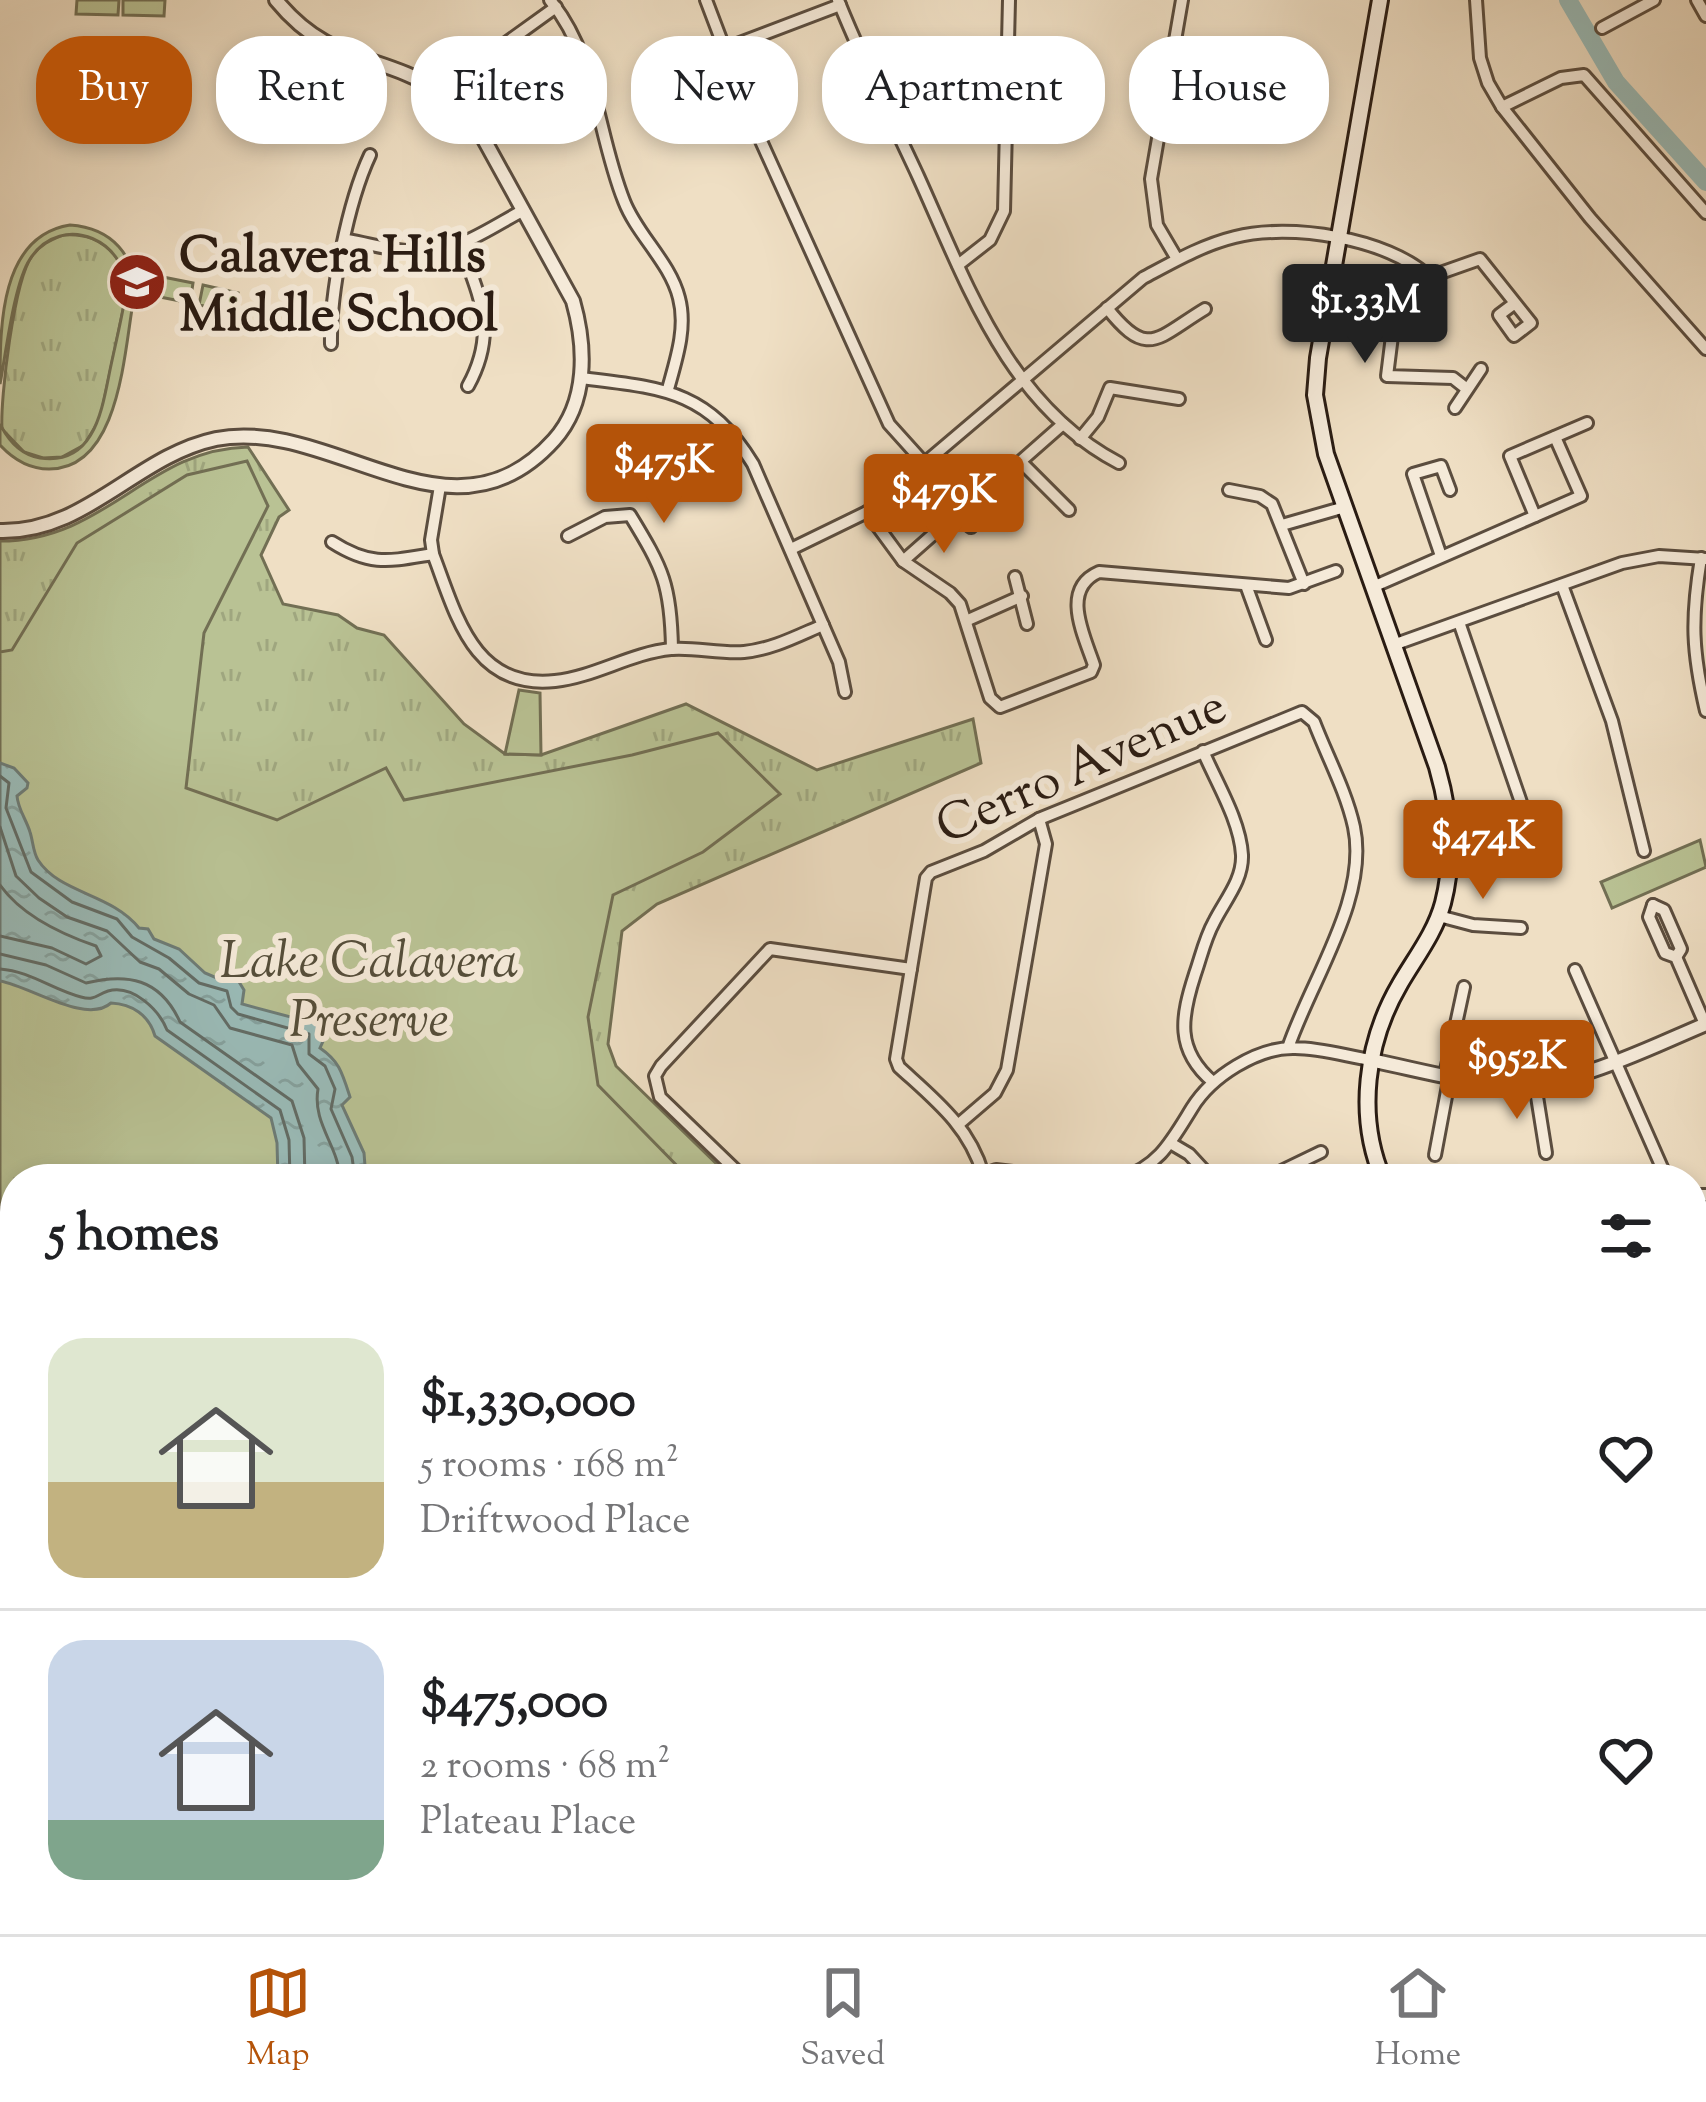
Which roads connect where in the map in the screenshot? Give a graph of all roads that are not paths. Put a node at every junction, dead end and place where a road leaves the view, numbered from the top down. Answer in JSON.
{"nodes":[{"id":1,"x":276,"y":0,"type":"edge"},
{"id":2,"x":706,"y":0,"type":"edge"},
{"id":3,"x":1009,"y":0,"type":"edge"},
{"id":4,"x":1182,"y":0,"type":"edge"},
{"id":5,"x":1380,"y":0,"type":"edge"},
{"id":6,"x":1476,"y":0,"type":"edge"},
{"id":7,"x":1654,"y":0,"type":"edge"},
{"id":8,"x":1697,"y":0,"type":"edge"},
{"id":9,"x":839,"y":2,"type":"edge"},
{"id":10,"x":553,"y":3,"type":"edge"},
{"id":11,"x":1706,"y":16,"type":"edge"},
{"id":12,"x":1602,"y":28,"type":"dead end"},
{"id":13,"x":513,"y":36,"type":"edge"},
{"id":14,"x":719,"y":36,"type":"edge"},
{"id":15,"x":756,"y":36,"type":"edge"},
{"id":16,"x":411,"y":78,"type":"edge"},
{"id":17,"x":1502,"y":107,"type":"junction"},
{"id":18,"x":486,"y":144,"type":"edge"},
{"id":19,"x":762,"y":144,"type":"edge"},
{"id":20,"x":370,"y":154,"type":"dead end"},
{"id":21,"x":522,"y":212,"type":"junction"},
{"id":22,"x":1706,"y":213,"type":"edge"},
{"id":23,"x":1338,"y":239,"type":"junction"},
{"id":24,"x":346,"y":240,"type":"junction"},
{"id":25,"x":460,"y":243,"type":"junction"},
{"id":26,"x":1177,"y":260,"type":"junction"},
{"id":27,"x":958,"y":265,"type":"junction"},
{"id":28,"x":1429,"y":277,"type":"junction"},
{"id":29,"x":1515,"y":303,"type":"dead end"},
{"id":30,"x":1107,"y":308,"type":"junction"},
{"id":31,"x":1205,"y":309,"type":"dead end"},
{"id":32,"x":332,"y":344,"type":"dead end"},
{"id":33,"x":1706,"y":349,"type":"edge"},
{"id":34,"x":1480,"y":369,"type":"dead end"},
{"id":35,"x":581,"y":378,"type":"junction"},
{"id":36,"x":1023,"y":380,"type":"junction"},
{"id":37,"x":468,"y":386,"type":"dead end"},
{"id":38,"x":668,"y":389,"type":"junction"},
{"id":39,"x":1466,"y":389,"type":"junction"},
{"id":40,"x":1178,"y":399,"type":"dead end"},
{"id":41,"x":1454,"y":408,"type":"dead end"},
{"id":42,"x":1587,"y":423,"type":"dead end"},
{"id":43,"x":1063,"y":424,"type":"junction"},
{"id":44,"x":1555,"y":437,"type":"junction"},
{"id":45,"x":1080,"y":439,"type":"junction"},
{"id":46,"x":1021,"y":462,"type":"junction"},
{"id":47,"x":1119,"y":463,"type":"dead end"},
{"id":48,"x":925,"y":464,"type":"junction"},
{"id":49,"x":1005,"y":475,"type":"dead end"},
{"id":50,"x":440,"y":486,"type":"junction"},
{"id":51,"x":1229,"y":490,"type":"dead end"},
{"id":52,"x":1450,"y":490,"type":"dead end"},
{"id":53,"x":940,"y":501,"type":"dead end"},
{"id":54,"x":1346,"y":507,"type":"junction"},
{"id":55,"x":1070,"y":510,"type":"dead end"},
{"id":56,"x":867,"y":512,"type":"junction"},
{"id":57,"x":955,"y":516,"type":"junction"},
{"id":58,"x":1535,"y":516,"type":"junction"},
{"id":59,"x":1282,"y":525,"type":"junction"},
{"id":60,"x":971,"y":527,"type":"dead end"},
{"id":61,"x":0,"y":531,"type":"edge"},
{"id":62,"x":568,"y":536,"type":"dead end"},
{"id":63,"x":332,"y":542,"type":"dead end"},
{"id":64,"x":791,"y":549,"type":"junction"},
{"id":65,"x":433,"y":554,"type":"junction"},
{"id":66,"x":1441,"y":556,"type":"junction"},
{"id":67,"x":1704,"y":558,"type":"edge"},
{"id":68,"x":903,"y":561,"type":"junction"},
{"id":69,"x":1336,"y":571,"type":"dead end"},
{"id":70,"x":1015,"y":577,"type":"dead end"},
{"id":71,"x":1304,"y":584,"type":"junction"},
{"id":72,"x":1246,"y":585,"type":"junction"},
{"id":73,"x":1562,"y":585,"type":"junction"},
{"id":74,"x":1375,"y":586,"type":"junction"},
{"id":75,"x":1022,"y":596,"type":"junction"},
{"id":76,"x":968,"y":620,"type":"junction"},
{"id":77,"x":1459,"y":622,"type":"junction"},
{"id":78,"x":1027,"y":624,"type":"dead end"},
{"id":79,"x":823,"y":625,"type":"junction"},
{"id":80,"x":1266,"y":640,"type":"dead end"},
{"id":81,"x":1396,"y":644,"type":"junction"},
{"id":82,"x":672,"y":649,"type":"junction"},
{"id":83,"x":845,"y":692,"type":"dead end"},
{"id":84,"x":1706,"y":711,"type":"edge"},
{"id":85,"x":1203,"y":751,"type":"junction"},
{"id":86,"x":1526,"y":817,"type":"dead end"},
{"id":87,"x":1039,"y":819,"type":"junction"},
{"id":88,"x":1644,"y":851,"type":"dead end"},
{"id":89,"x":1653,"y":905,"type":"dead end"},
{"id":90,"x":1438,"y":916,"type":"junction"},
{"id":91,"x":1521,"y":928,"type":"dead end"},
{"id":92,"x":911,"y":970,"type":"junction"},
{"id":93,"x":1575,"y":970,"type":"dead end"},
{"id":94,"x":1464,"y":988,"type":"dead end"},
{"id":95,"x":1706,"y":1024,"type":"edge"},
{"id":96,"x":1288,"y":1048,"type":"junction"},
{"id":97,"x":1370,"y":1060,"type":"junction"},
{"id":98,"x":1615,"y":1062,"type":"junction"},
{"id":99,"x":1448,"y":1075,"type":"junction"},
{"id":100,"x":1213,"y":1082,"type":"junction"},
{"id":101,"x":1534,"y":1084,"type":"junction"},
{"id":102,"x":960,"y":1123,"type":"junction"},
{"id":103,"x":1172,"y":1144,"type":"junction"},
{"id":104,"x":1321,"y":1152,"type":"dead end"},
{"id":105,"x":1546,"y":1153,"type":"dead end"},
{"id":106,"x":1435,"y":1155,"type":"dead end"},
{"id":107,"x":729,"y":1164,"type":"edge"},
{"id":108,"x":976,"y":1164,"type":"edge"},
{"id":109,"x":1150,"y":1164,"type":"edge"},
{"id":110,"x":1198,"y":1164,"type":"edge"},
{"id":111,"x":1296,"y":1164,"type":"edge"},
{"id":112,"x":1379,"y":1164,"type":"edge"},
{"id":113,"x":1659,"y":1164,"type":"edge"}],
"edges":[{"from":1,"to":16,"type":"street"},
{"from":2,"to":14,"type":"street"},
{"from":3,"to":27,"type":"street"},
{"from":4,"to":26,"type":"street"},
{"from":5,"to":23,"type":"main road"},
{"from":6,"to":17,"type":"street"},
{"from":7,"to":12,"type":"street"},
{"from":8,"to":11,"type":"street"},
{"from":9,"to":15,"type":"street"},
{"from":9,"to":27,"type":"street"},
{"from":10,"to":13,"type":"street"},
{"from":10,"to":38,"type":"street"},
{"from":17,"to":22,"type":"street"},
{"from":17,"to":33,"type":"street"},
{"from":18,"to":21,"type":"street"},
{"from":19,"to":48,"type":"street"},
{"from":20,"to":24,"type":"street"},
{"from":21,"to":25,"type":"street"},
{"from":21,"to":35,"type":"street"},
{"from":23,"to":26,"type":"street"},
{"from":23,"to":28,"type":"street"},
{"from":23,"to":54,"type":"main road"},
{"from":24,"to":25,"type":"street"},
{"from":24,"to":32,"type":"street"},
{"from":25,"to":37,"type":"street"},
{"from":26,"to":30,"type":"street"},
{"from":27,"to":36,"type":"street"},
{"from":28,"to":29,"type":"street"},
{"from":28,"to":39,"type":"street"},
{"from":30,"to":31,"type":"street"},
{"from":30,"to":36,"type":"street"},
{"from":34,"to":39,"type":"street"},
{"from":35,"to":38,"type":"street"},
{"from":35,"to":50,"type":"street"},
{"from":36,"to":43,"type":"street"},
{"from":36,"to":48,"type":"street"},
{"from":38,"to":64,"type":"street"},
{"from":39,"to":41,"type":"street"},
{"from":40,"to":45,"type":"street"},
{"from":42,"to":44,"type":"street"},
{"from":43,"to":45,"type":"street"},
{"from":43,"to":46,"type":"street"},
{"from":44,"to":58,"type":"street"},
{"from":44,"to":58,"type":"street"},
{"from":45,"to":47,"type":"street"},
{"from":46,"to":49,"type":"street"},
{"from":46,"to":55,"type":"street"},
{"from":48,"to":56,"type":"street"},
{"from":50,"to":61,"type":"street"},
{"from":50,"to":65,"type":"street"},
{"from":51,"to":59,"type":"street"},
{"from":52,"to":66,"type":"street"},
{"from":53,"to":57,"type":"street"},
{"from":54,"to":59,"type":"street"},
{"from":54,"to":74,"type":"main road"},
{"from":56,"to":64,"type":"street"},
{"from":56,"to":68,"type":"street"},
{"from":57,"to":60,"type":"street"},
{"from":57,"to":68,"type":"street"},
{"from":58,"to":66,"type":"street"},
{"from":59,"to":71,"type":"street"},
{"from":62,"to":82,"type":"street"},
{"from":63,"to":65,"type":"street"},
{"from":64,"to":79,"type":"street"},
{"from":65,"to":82,"type":"street"},
{"from":66,"to":74,"type":"street"},
{"from":67,"to":73,"type":"street"},
{"from":67,"to":84,"type":"street"},
{"from":68,"to":76,"type":"street"},
{"from":69,"to":71,"type":"street"},
{"from":70,"to":75,"type":"street"},
{"from":71,"to":72,"type":"street"},
{"from":72,"to":76,"type":"street"},
{"from":72,"to":80,"type":"street"},
{"from":73,"to":77,"type":"street"},
{"from":73,"to":88,"type":"street"},
{"from":74,"to":81,"type":"main road"},
{"from":75,"to":76,"type":"street"},
{"from":75,"to":78,"type":"street"},
{"from":77,"to":81,"type":"street"},
{"from":77,"to":86,"type":"street"},
{"from":79,"to":82,"type":"street"},
{"from":79,"to":83,"type":"street"},
{"from":81,"to":90,"type":"main road"},
{"from":85,"to":87,"type":"street","name":"Cerro Avenue"},
{"from":85,"to":96,"type":"street","name":"Cerro Avenue"},
{"from":85,"to":100,"type":"street"},
{"from":87,"to":92,"type":"street","name":"Cerro Avenue"},
{"from":87,"to":102,"type":"street"},
{"from":89,"to":95,"type":"street"},
{"from":90,"to":91,"type":"street"},
{"from":90,"to":97,"type":"main road"},
{"from":92,"to":102,"type":"street","name":"Cerro Avenue"},
{"from":92,"to":107,"type":"street"},
{"from":93,"to":98,"type":"street"},
{"from":94,"to":99,"type":"street"},
{"from":95,"to":98,"type":"street"},
{"from":96,"to":97,"type":"street"},
{"from":96,"to":100,"type":"street"},
{"from":97,"to":99,"type":"street"},
{"from":97,"to":112,"type":"main road"},
{"from":98,"to":101,"type":"street"},
{"from":98,"to":113,"type":"street"},
{"from":99,"to":101,"type":"street"},
{"from":99,"to":106,"type":"street"},
{"from":100,"to":103,"type":"street"},
{"from":101,"to":105,"type":"street"},
{"from":102,"to":108,"type":"street","name":"Cerro Avenue"},
{"from":103,"to":109,"type":"street"},
{"from":103,"to":110,"type":"street"},
{"from":104,"to":111,"type":"street"}]}
